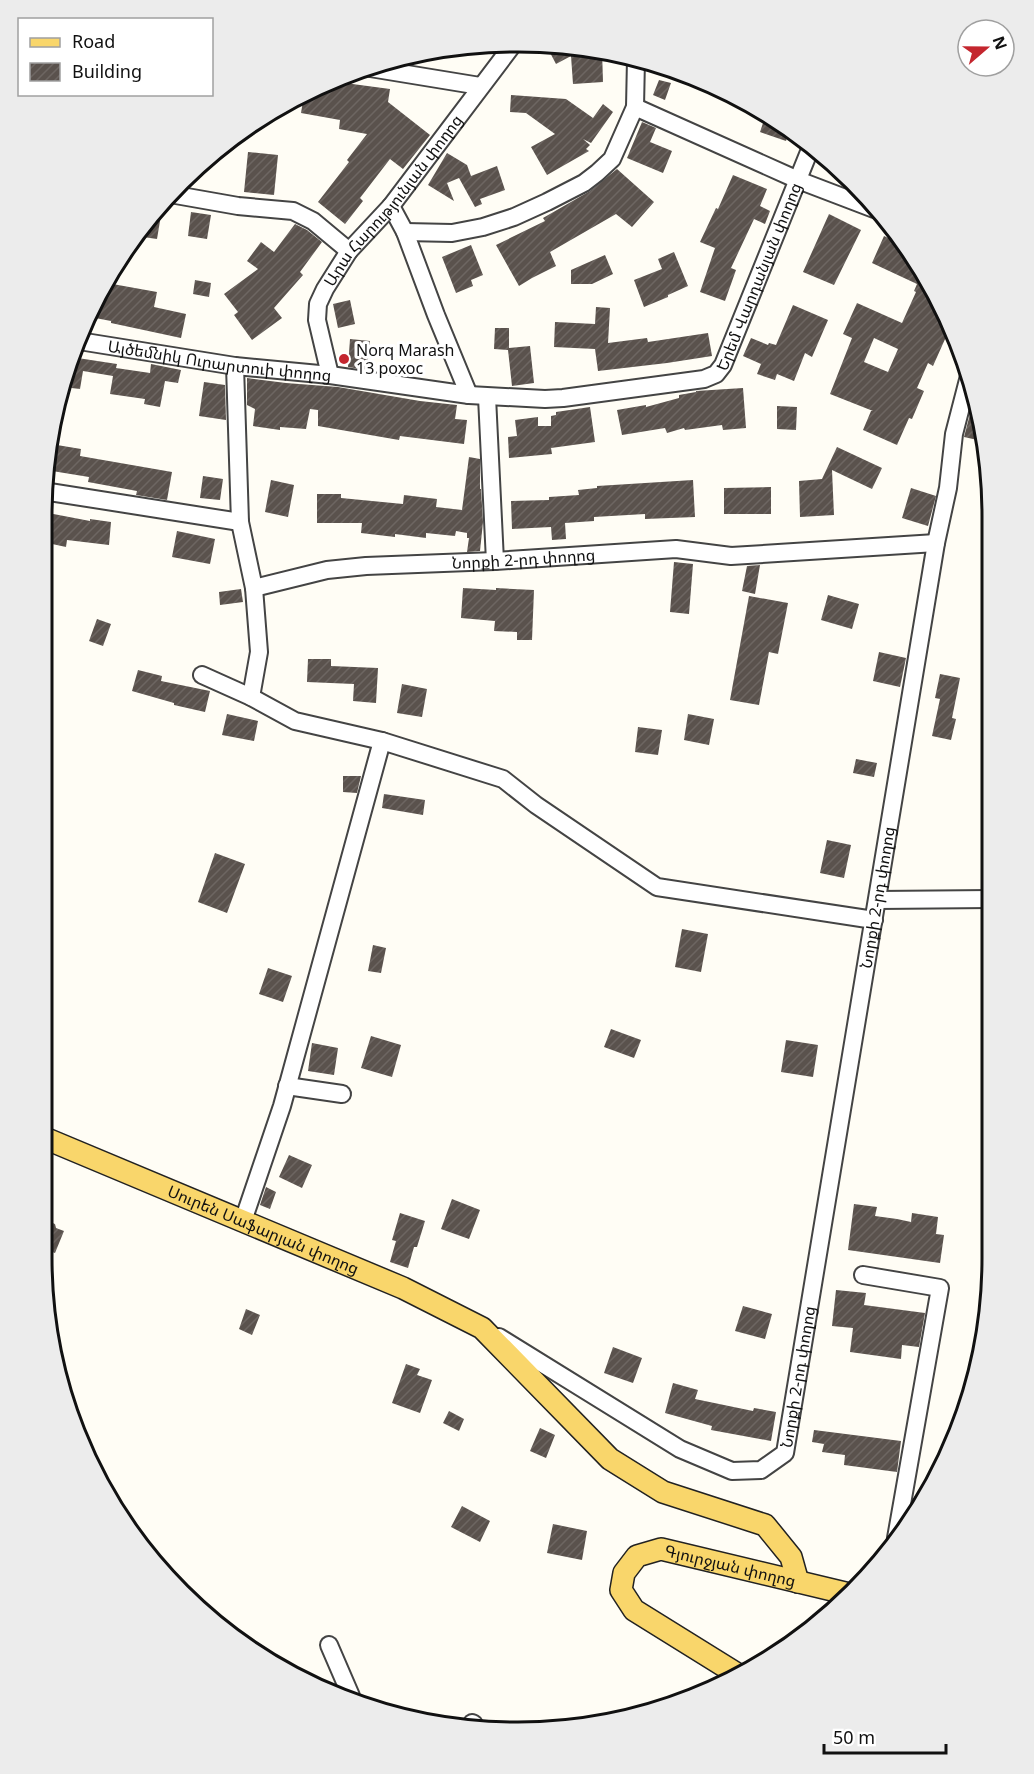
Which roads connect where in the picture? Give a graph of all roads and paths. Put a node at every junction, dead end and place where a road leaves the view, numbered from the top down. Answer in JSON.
{"nodes":[{"id":1,"x":507,"y":52,"type":"edge"},
{"id":2,"x":636,"y":68,"type":"edge"},
{"id":3,"x":387,"y":71,"type":"edge"},
{"id":4,"x":480,"y":86,"type":"junction"},
{"id":5,"x":635,"y":107,"type":"junction"},
{"id":6,"x":808,"y":155,"type":"edge"},
{"id":7,"x":798,"y":180,"type":"junction"},
{"id":8,"x":182,"y":196,"type":"edge"},
{"id":9,"x":858,"y":203,"type":"edge"},
{"id":10,"x":391,"y":206,"type":"junction"},
{"id":11,"x":405,"y":232,"type":"junction"},
{"id":12,"x":349,"y":251,"type":"junction"},
{"id":13,"x":87,"y":342,"type":"edge"},
{"id":14,"x":235,"y":366,"type":"junction"},
{"id":15,"x":330,"y":375,"type":"junction"},
{"id":16,"x":965,"y":393,"type":"edge"},
{"id":17,"x":470,"y":394,"type":"junction"},
{"id":18,"x":487,"y":397,"type":"junction"},
{"id":19,"x":53,"y":493,"type":"edge"},
{"id":20,"x":240,"y":522,"type":"junction"},
{"id":21,"x":936,"y":543,"type":"junction"},
{"id":22,"x":495,"y":561,"type":"junction"},
{"id":23,"x":254,"y":588,"type":"junction"},
{"id":24,"x":202,"y":675,"type":"dead end"},
{"id":25,"x":251,"y":698,"type":"junction"},
{"id":26,"x":382,"y":741,"type":"junction"},
{"id":27,"x":982,"y":899,"type":"edge"},
{"id":28,"x":878,"y":900,"type":"junction"},
{"id":29,"x":874,"y":920,"type":"junction"},
{"id":30,"x":287,"y":1086,"type":"junction"},
{"id":31,"x":342,"y":1094,"type":"dead end"},
{"id":32,"x":52,"y":1141,"type":"edge"},
{"id":33,"x":243,"y":1221,"type":"junction"},
{"id":34,"x":863,"y":1275,"type":"dead end"},
{"id":35,"x":482,"y":1328,"type":"junction"},
{"id":36,"x":899,"y":1521,"type":"edge"},
{"id":37,"x":798,"y":1582,"type":"junction"},
{"id":38,"x":838,"y":1591,"type":"edge"},
{"id":39,"x":329,"y":1645,"type":"dead end"},
{"id":40,"x":730,"y":1670,"type":"edge"},
{"id":41,"x":348,"y":1689,"type":"edge"}],
"edges":[{"from":1,"to":4,"type":"street","name":"Արա Հարությունյան փողոց"},
{"from":2,"to":5,"type":"street","name":"Արա Հարությունյան փողոց"},
{"from":3,"to":4,"type":"street"},
{"from":4,"to":10,"type":"street","name":"Արա Հարությունյան փողոց"},
{"from":5,"to":7,"type":"street"},
{"from":5,"to":11,"type":"street","name":"Արա Հարությունյան փողոց"},
{"from":6,"to":7,"type":"street","name":"Երեմ Վարդանյան փողոց"},
{"from":7,"to":9,"type":"street"},
{"from":7,"to":18,"type":"street","name":"Երեմ Վարդանյան փողոց"},
{"from":8,"to":12,"type":"street"},
{"from":10,"to":11,"type":"street"},
{"from":10,"to":12,"type":"street","name":"Արա Հարությունյան փողոց"},
{"from":11,"to":17,"type":"street"},
{"from":12,"to":15,"type":"street","name":"Արա Հարությունյան փողոց"},
{"from":13,"to":14,"type":"street","name":"Այծեմնիկ Ուրարտուի փողոց"},
{"from":14,"to":15,"type":"street","name":"Այծեմնիկ Ուրարտուի փողոց"},
{"from":14,"to":20,"type":"street"},
{"from":15,"to":17,"type":"street","name":"Այծեմնիկ Ուրարտուի փողոց"},
{"from":16,"to":21,"type":"street","name":"Նորքի 2-րդ փողոց"},
{"from":17,"to":18,"type":"street","name":"Երեմ Վարդանյան փողոց"},
{"from":18,"to":22,"type":"street"},
{"from":19,"to":20,"type":"street"},
{"from":20,"to":23,"type":"street"},
{"from":21,"to":22,"type":"street","name":"Նորքի 2-րդ փողոց"},
{"from":21,"to":28,"type":"street","name":"Նորքի 2-րդ փողոց"},
{"from":22,"to":23,"type":"street","name":"Նորքի 2-րդ փողոց"},
{"from":23,"to":25,"type":"street"},
{"from":24,"to":25,"type":"street"},
{"from":25,"to":26,"type":"street"},
{"from":26,"to":29,"type":"street"},
{"from":26,"to":30,"type":"street"},
{"from":27,"to":28,"type":"street"},
{"from":28,"to":29,"type":"street","name":"Նորքի 2-րդ փողոց"},
{"from":29,"to":35,"type":"street","name":"Նորքի 2-րդ փողոց"},
{"from":30,"to":31,"type":"street"},
{"from":30,"to":33,"type":"street"},
{"from":32,"to":33,"type":"main road","name":"Սուրեն Սաֆարյան փողոց"},
{"from":33,"to":35,"type":"main road","name":"Սուրեն Սաֆարյան փողոց"},
{"from":34,"to":36,"type":"street"},
{"from":35,"to":37,"type":"main road"},
{"from":37,"to":38,"type":"main road","name":"Գյուրջյան փողոց"},
{"from":37,"to":40,"type":"main road","name":"Գյուրջյան փողոց"},
{"from":39,"to":41,"type":"street"}]}
